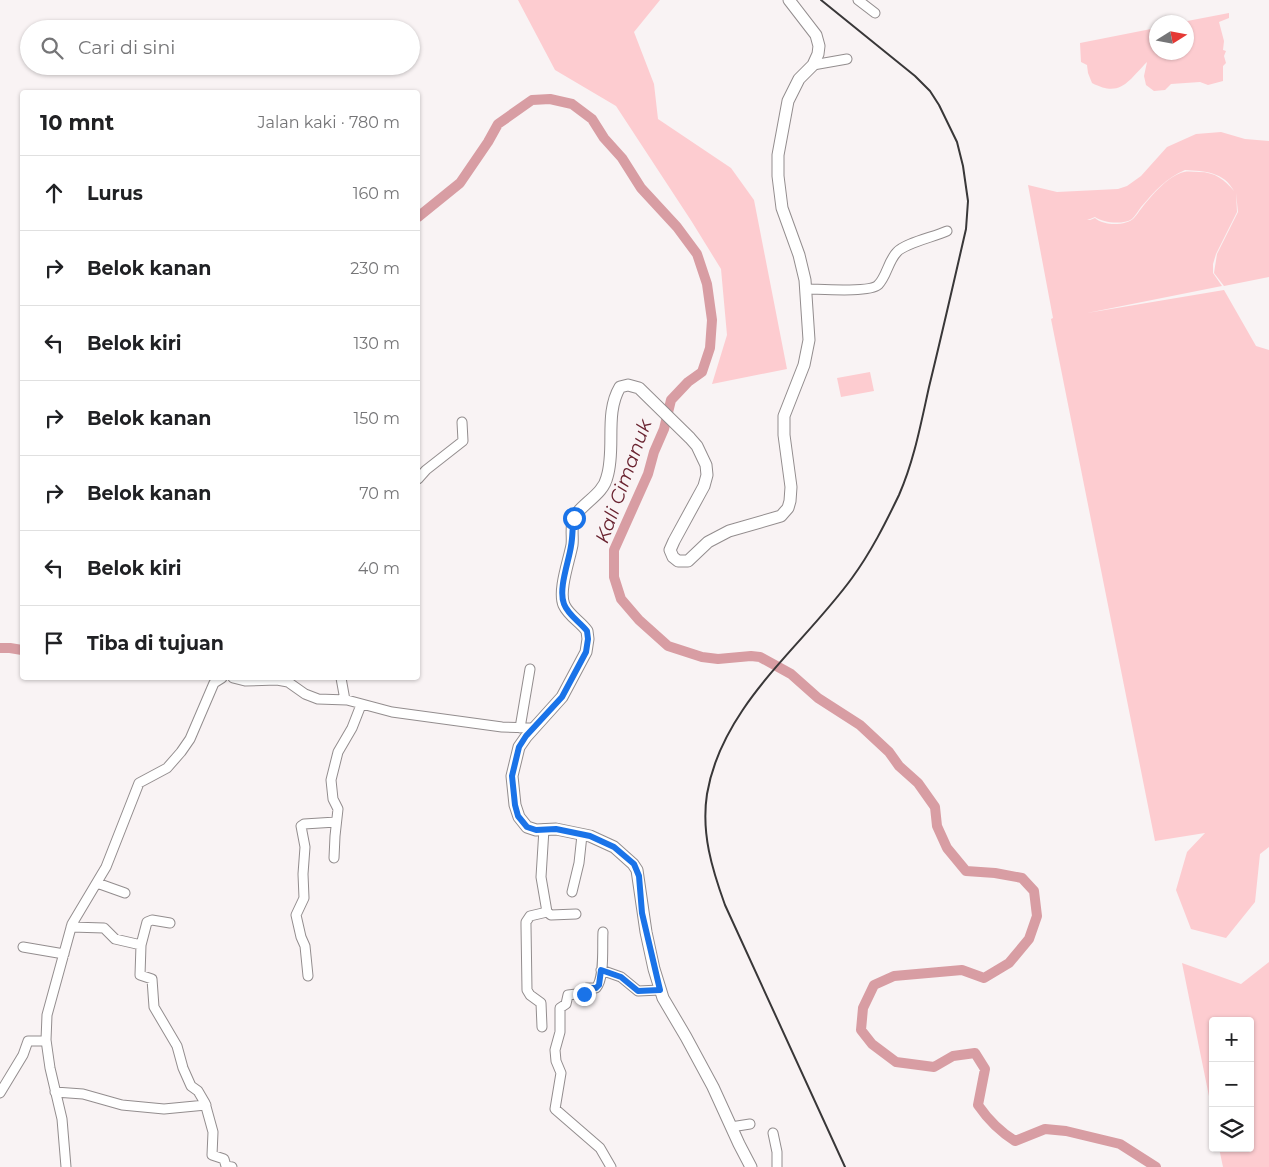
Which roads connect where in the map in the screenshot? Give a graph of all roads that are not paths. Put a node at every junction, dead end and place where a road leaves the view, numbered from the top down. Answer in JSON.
{"nodes":[{"id":1,"x":789,"y":0,"type":"edge"},
{"id":2,"x":858,"y":0,"type":"edge"},
{"id":3,"x":874,"y":13,"type":"dead end"},
{"id":4,"x":847,"y":59,"type":"dead end"},
{"id":5,"x":813,"y":65,"type":"junction"},
{"id":6,"x":947,"y":231,"type":"dead end"},
{"id":7,"x":806,"y":289,"type":"junction"},
{"id":8,"x":462,"y":422,"type":"dead end"},
{"id":9,"x":420,"y":477,"type":"edge"},
{"id":10,"x":530,"y":669,"type":"dead end"},
{"id":11,"x":218,"y":680,"type":"edge"},
{"id":12,"x":242,"y":680,"type":"edge"},
{"id":13,"x":277,"y":680,"type":"edge"},
{"id":14,"x":277,"y":680,"type":"edge"},
{"id":15,"x":341,"y":680,"type":"edge"},
{"id":16,"x":345,"y":700,"type":"junction"},
{"id":17,"x":361,"y":705,"type":"junction"},
{"id":18,"x":520,"y":728,"type":"junction"},
{"id":19,"x":534,"y":728,"type":"junction"},
{"id":20,"x":336,"y":822,"type":"junction"},
{"id":21,"x":544,"y":829,"type":"junction"},
{"id":22,"x":582,"y":835,"type":"junction"},
{"id":23,"x":334,"y":858,"type":"dead end"},
{"id":24,"x":96,"y":883,"type":"junction"},
{"id":25,"x":572,"y":892,"type":"dead end"},
{"id":26,"x":125,"y":893,"type":"dead end"},
{"id":27,"x":547,"y":912,"type":"junction"},
{"id":28,"x":576,"y":914,"type":"dead end"},
{"id":29,"x":170,"y":923,"type":"dead end"},
{"id":30,"x":71,"y":927,"type":"junction"},
{"id":31,"x":603,"y":932,"type":"dead end"},
{"id":32,"x":141,"y":945,"type":"junction"},
{"id":33,"x":23,"y":947,"type":"dead end"},
{"id":34,"x":64,"y":954,"type":"junction"},
{"id":35,"x":601,"y":970,"type":"junction"},
{"id":36,"x":308,"y":976,"type":"dead end"},
{"id":37,"x":660,"y":990,"type":"junction"},
{"id":38,"x":542,"y":1027,"type":"dead end"},
{"id":39,"x":46,"y":1041,"type":"junction"},
{"id":40,"x":55,"y":1092,"type":"junction"},
{"id":41,"x":0,"y":1093,"type":"edge"},
{"id":42,"x":206,"y":1105,"type":"junction"},
{"id":43,"x":750,"y":1124,"type":"dead end"},
{"id":44,"x":731,"y":1127,"type":"junction"},
{"id":45,"x":773,"y":1133,"type":"dead end"},
{"id":46,"x":66,"y":1167,"type":"edge"},
{"id":47,"x":232,"y":1167,"type":"edge"},
{"id":48,"x":611,"y":1167,"type":"edge"},
{"id":49,"x":752,"y":1167,"type":"edge"},
{"id":50,"x":777,"y":1167,"type":"edge"}],
"edges":[{"from":1,"to":5,"type":"main road"},
{"from":2,"to":3,"type":"street"},
{"from":4,"to":5,"type":"street"},
{"from":5,"to":7,"type":"main road"},
{"from":6,"to":7,"type":"street"},
{"from":7,"to":19,"type":"main road"},
{"from":8,"to":9,"type":"street"},
{"from":10,"to":18,"type":"street"},
{"from":11,"to":24,"type":"street"},
{"from":12,"to":14,"type":"street"},
{"from":13,"to":16,"type":"street"},
{"from":15,"to":16,"type":"street"},
{"from":16,"to":17,"type":"street"},
{"from":17,"to":18,"type":"street"},
{"from":17,"to":20,"type":"street"},
{"from":18,"to":19,"type":"street"},
{"from":19,"to":21,"type":"main road"},
{"from":20,"to":23,"type":"street"},
{"from":20,"to":36,"type":"street"},
{"from":21,"to":22,"type":"main road"},
{"from":21,"to":27,"type":"street"},
{"from":22,"to":25,"type":"street"},
{"from":22,"to":37,"type":"main road"},
{"from":24,"to":26,"type":"street"},
{"from":24,"to":30,"type":"street"},
{"from":27,"to":28,"type":"street"},
{"from":27,"to":38,"type":"street"},
{"from":29,"to":32,"type":"street"},
{"from":30,"to":32,"type":"street"},
{"from":30,"to":34,"type":"street"},
{"from":31,"to":35,"type":"street"},
{"from":32,"to":42,"type":"street"},
{"from":33,"to":34,"type":"street"},
{"from":34,"to":39,"type":"street"},
{"from":35,"to":37,"type":"street"},
{"from":35,"to":48,"type":"street"},
{"from":37,"to":44,"type":"main road"},
{"from":39,"to":40,"type":"street"},
{"from":39,"to":41,"type":"street"},
{"from":40,"to":42,"type":"street"},
{"from":40,"to":46,"type":"street"},
{"from":42,"to":47,"type":"street"},
{"from":43,"to":44,"type":"street"},
{"from":44,"to":49,"type":"main road"},
{"from":45,"to":50,"type":"street"}]}
